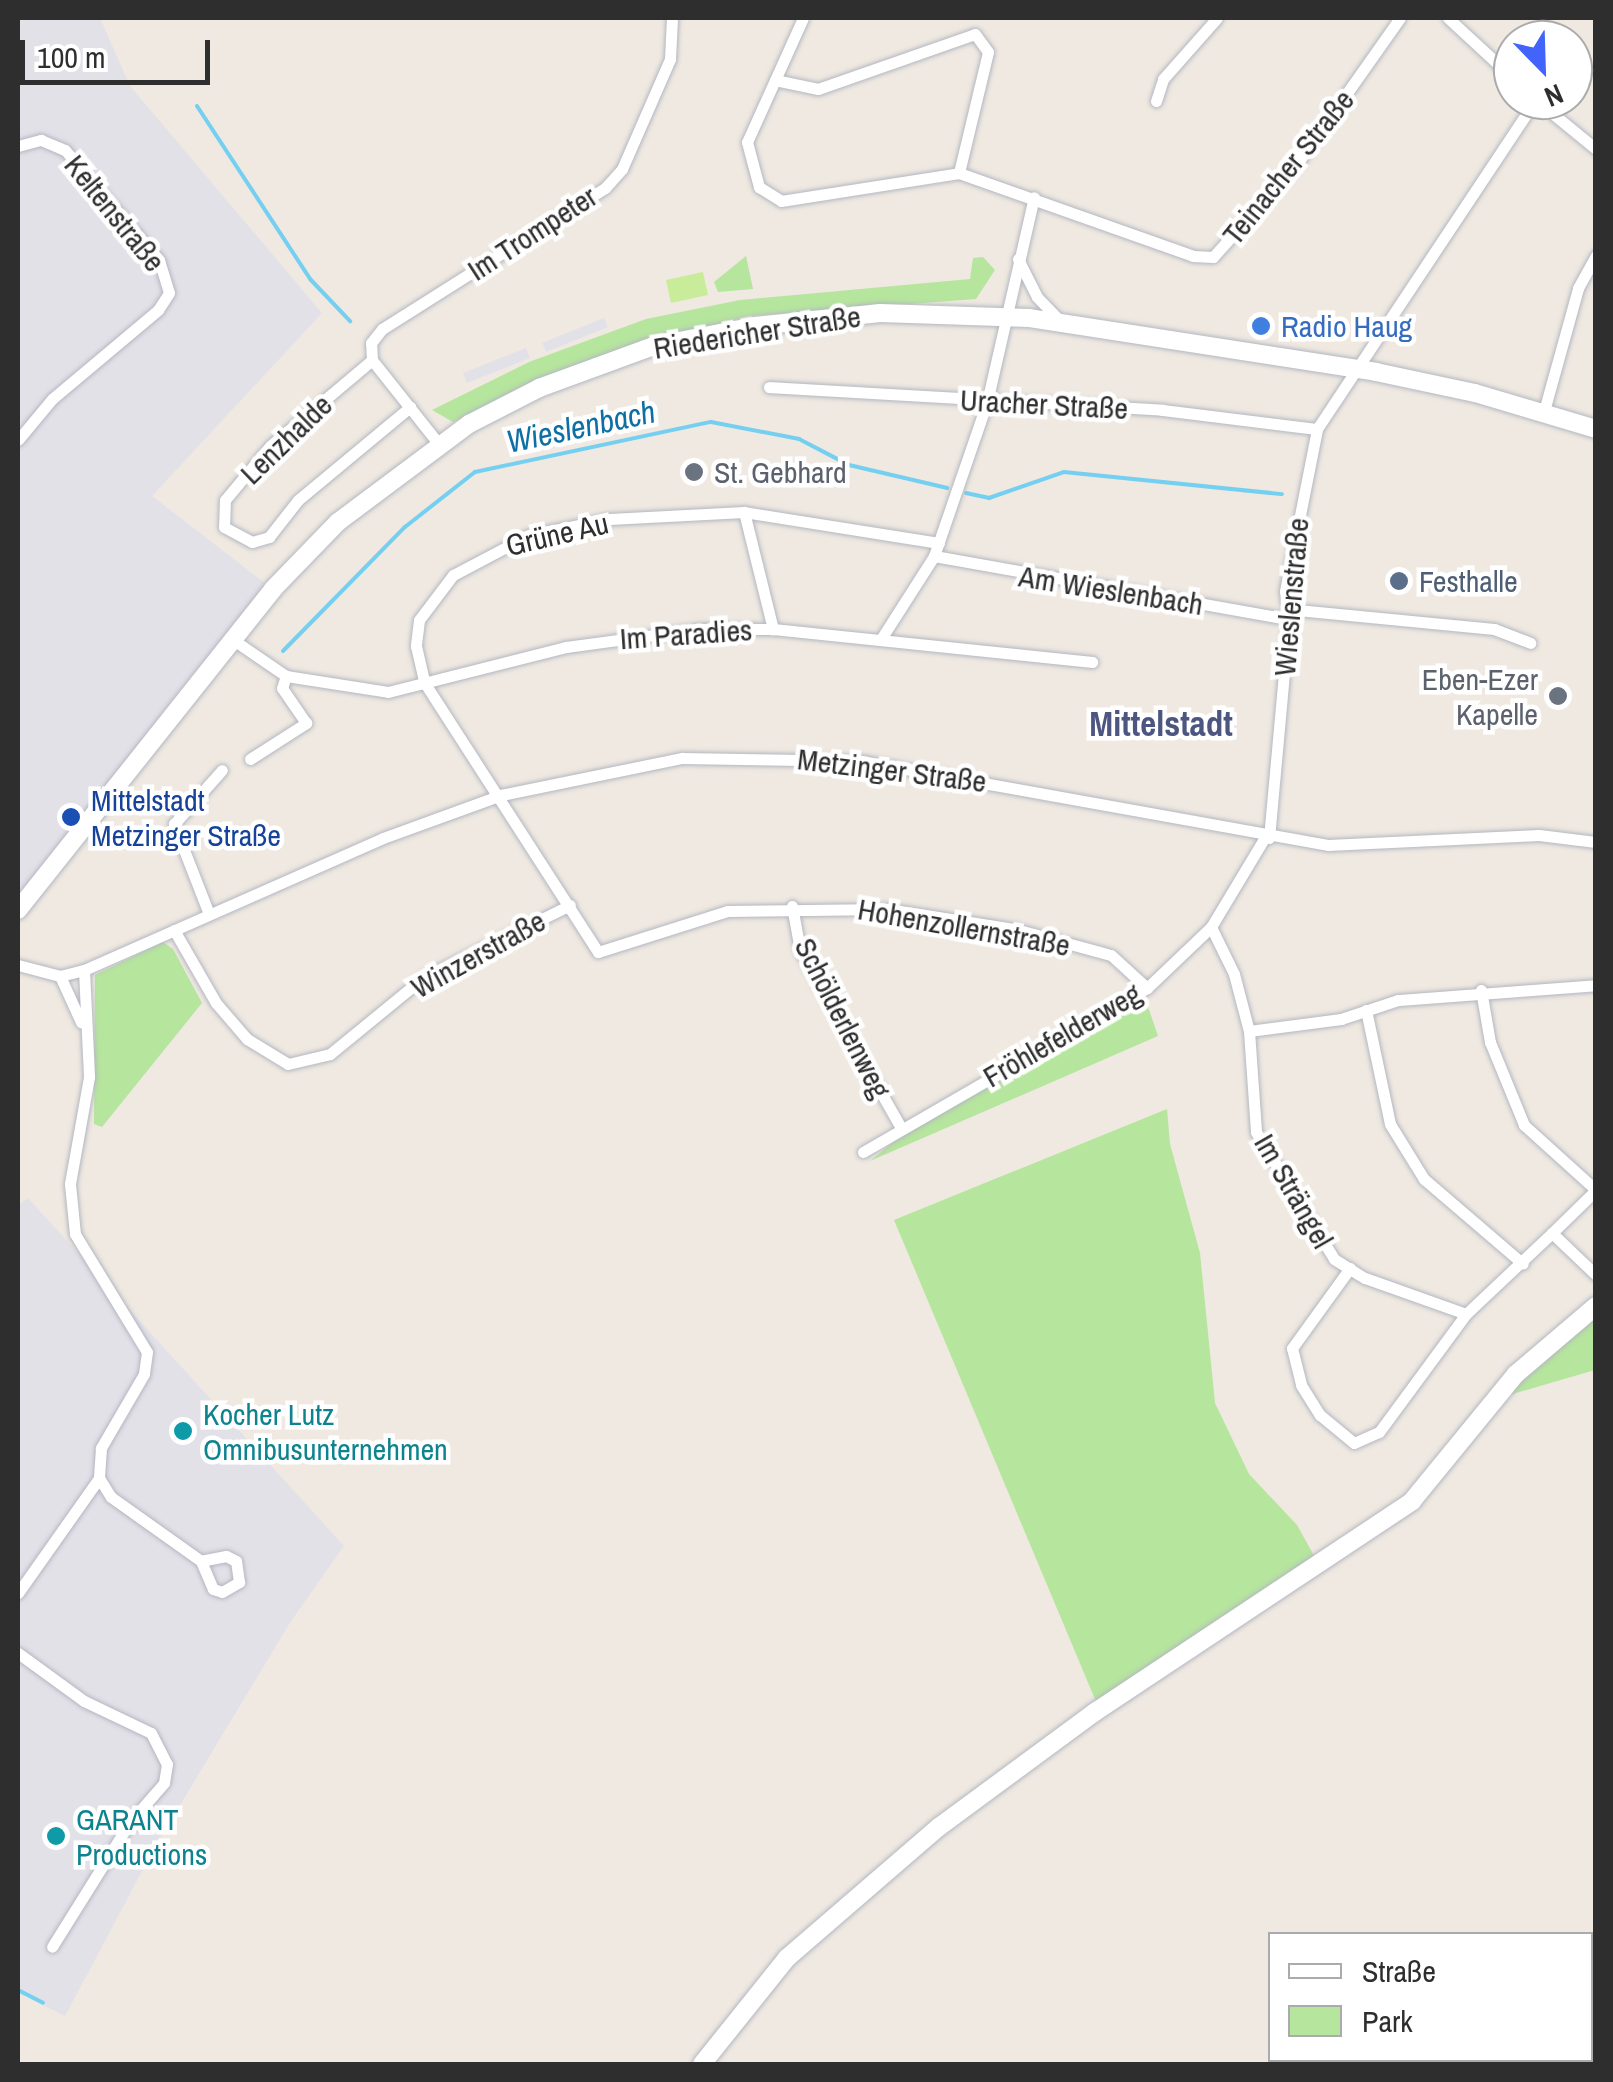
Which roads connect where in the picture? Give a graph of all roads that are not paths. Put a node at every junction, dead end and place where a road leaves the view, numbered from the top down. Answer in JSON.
{"nodes":[{"id":1,"x":672,"y":18,"type":"edge"},
{"id":2,"x":803,"y":18,"type":"edge"},
{"id":3,"x":1217,"y":18,"type":"edge"},
{"id":4,"x":1400,"y":18,"type":"edge"},
{"id":5,"x":1448,"y":18,"type":"edge"},
{"id":6,"x":1493,"y":60,"type":"edge"},
{"id":7,"x":775,"y":80,"type":"junction"},
{"id":8,"x":1156,"y":100,"type":"dead end"},
{"id":9,"x":1523,"y":120,"type":"edge"},
{"id":10,"x":1560,"y":120,"type":"edge"},
{"id":11,"x":18,"y":146,"type":"edge"},
{"id":12,"x":1596,"y":150,"type":"edge"},
{"id":13,"x":959,"y":173,"type":"junction"},
{"id":14,"x":1034,"y":197,"type":"junction"},
{"id":15,"x":1596,"y":256,"type":"edge"},
{"id":16,"x":1018,"y":259,"type":"junction"},
{"id":17,"x":1005,"y":317,"type":"junction"},
{"id":18,"x":1061,"y":321,"type":"junction"},
{"id":19,"x":372,"y":360,"type":"junction"},
{"id":20,"x":1356,"y":369,"type":"junction"},
{"id":21,"x":769,"y":387,"type":"dead end"},
{"id":22,"x":986,"y":402,"type":"junction"},
{"id":23,"x":410,"y":407,"type":"junction"},
{"id":24,"x":1544,"y":411,"type":"junction"},
{"id":25,"x":1318,"y":428,"type":"junction"},
{"id":26,"x":1596,"y":430,"type":"edge"},
{"id":27,"x":18,"y":440,"type":"edge"},
{"id":28,"x":438,"y":443,"type":"junction"},
{"id":29,"x":744,"y":512,"type":"junction"},
{"id":30,"x":939,"y":543,"type":"junction"},
{"id":31,"x":934,"y":556,"type":"junction"},
{"id":32,"x":1288,"y":614,"type":"junction"},
{"id":33,"x":773,"y":629,"type":"junction"},
{"id":34,"x":881,"y":639,"type":"junction"},
{"id":35,"x":232,"y":640,"type":"junction"},
{"id":36,"x":1530,"y":643,"type":"dead end"},
{"id":37,"x":1092,"y":662,"type":"dead end"},
{"id":38,"x":286,"y":676,"type":"junction"},
{"id":39,"x":424,"y":682,"type":"junction"},
{"id":40,"x":250,"y":758,"type":"dead end"},
{"id":41,"x":222,"y":770,"type":"dead end"},
{"id":42,"x":501,"y":795,"type":"junction"},
{"id":43,"x":1267,"y":838,"type":"junction"},
{"id":44,"x":1596,"y":842,"type":"edge"},
{"id":45,"x":570,"y":905,"type":"junction"},
{"id":46,"x":792,"y":906,"type":"junction"},
{"id":47,"x":18,"y":910,"type":"edge"},
{"id":48,"x":209,"y":914,"type":"junction"},
{"id":49,"x":1211,"y":927,"type":"junction"},
{"id":50,"x":174,"y":930,"type":"junction"},
{"id":51,"x":18,"y":966,"type":"edge"},
{"id":52,"x":84,"y":970,"type":"junction"},
{"id":53,"x":60,"y":976,"type":"junction"},
{"id":54,"x":1596,"y":984,"type":"edge"},
{"id":55,"x":1147,"y":988,"type":"junction"},
{"id":56,"x":1481,"y":990,"type":"junction"},
{"id":57,"x":1366,"y":1010,"type":"junction"},
{"id":58,"x":84,"y":1028,"type":"junction"},
{"id":59,"x":1249,"y":1031,"type":"junction"},
{"id":60,"x":901,"y":1128,"type":"junction"},
{"id":61,"x":863,"y":1152,"type":"dead end"},
{"id":62,"x":1596,"y":1190,"type":"edge"},
{"id":63,"x":1552,"y":1233,"type":"junction"},
{"id":64,"x":1523,"y":1264,"type":"junction"},
{"id":65,"x":1350,"y":1268,"type":"junction"},
{"id":66,"x":1596,"y":1274,"type":"edge"},
{"id":67,"x":1596,"y":1306,"type":"edge"},
{"id":68,"x":1466,"y":1314,"type":"junction"},
{"id":69,"x":99,"y":1478,"type":"junction"},
{"id":70,"x":201,"y":1562,"type":"dead end"},
{"id":71,"x":18,"y":1593,"type":"edge"},
{"id":72,"x":18,"y":1653,"type":"edge"},
{"id":73,"x":52,"y":1947,"type":"dead end"},
{"id":74,"x":702,"y":2064,"type":"edge"}],
"edges":[{"from":1,"to":19,"type":"street","name":"Im Trompeter"},
{"from":2,"to":7,"type":"street"},
{"from":3,"to":8,"type":"street"},
{"from":4,"to":14,"type":"street","name":"Teinacher Straße"},
{"from":5,"to":6,"type":"street"},
{"from":7,"to":13,"type":"street"},
{"from":7,"to":13,"type":"street"},
{"from":9,"to":20,"type":"street","name":"Wieslenstraße"},
{"from":10,"to":12,"type":"street"},
{"from":11,"to":27,"type":"street","name":"Keltenstraße"},
{"from":13,"to":14,"type":"street"},
{"from":14,"to":16,"type":"street"},
{"from":15,"to":24,"type":"street"},
{"from":16,"to":17,"type":"street"},
{"from":16,"to":18,"type":"street"},
{"from":17,"to":18,"type":"main road","name":"Riedericher Straße"},
{"from":17,"to":22,"type":"street"},
{"from":17,"to":28,"type":"main road","name":"Riedericher Straße"},
{"from":18,"to":20,"type":"main road","name":"Riedericher Straße"},
{"from":19,"to":23,"type":"street"},
{"from":19,"to":23,"type":"street","name":"Lenzhalde"},
{"from":20,"to":24,"type":"main road","name":"Riedericher Straße"},
{"from":20,"to":25,"type":"street","name":"Wieslenstraße"},
{"from":21,"to":22,"type":"street","name":"Uracher Straße"},
{"from":22,"to":25,"type":"street","name":"Uracher Straße"},
{"from":22,"to":30,"type":"street"},
{"from":23,"to":28,"type":"street"},
{"from":24,"to":26,"type":"main road","name":"Riedericher Straße"},
{"from":25,"to":32,"type":"street","name":"Wieslenstraße"},
{"from":28,"to":35,"type":"main road","name":"Riedericher Straße"},
{"from":29,"to":30,"type":"street","name":"Grüne Au"},
{"from":29,"to":33,"type":"street"},
{"from":29,"to":39,"type":"street","name":"Grüne Au"},
{"from":30,"to":31,"type":"street"},
{"from":31,"to":32,"type":"street","name":"Am Wieslenbach"},
{"from":31,"to":34,"type":"street"},
{"from":32,"to":36,"type":"street","name":"Am Wieslenbach"},
{"from":32,"to":43,"type":"street","name":"Wieslenstraße"},
{"from":33,"to":34,"type":"street","name":"Im Paradies"},
{"from":33,"to":39,"type":"street","name":"Im Paradies"},
{"from":34,"to":37,"type":"street","name":"Im Paradies"},
{"from":35,"to":38,"type":"street","name":"Im Paradies"},
{"from":35,"to":47,"type":"main road","name":"Riedericher Straße"},
{"from":38,"to":39,"type":"street","name":"Im Paradies"},
{"from":38,"to":40,"type":"street"},
{"from":39,"to":42,"type":"street","name":"Grüne Au"},
{"from":41,"to":48,"type":"street"},
{"from":42,"to":43,"type":"street","name":"Metzinger Straße"},
{"from":42,"to":45,"type":"street","name":"Hohenzollernstraße"},
{"from":42,"to":48,"type":"street","name":"Metzinger Straße"},
{"from":43,"to":44,"type":"street","name":"Metzinger Straße"},
{"from":43,"to":49,"type":"street","name":"Fröhlefelderweg"},
{"from":45,"to":46,"type":"street","name":"Hohenzollernstraße"},
{"from":45,"to":50,"type":"street","name":"Winzerstraße"},
{"from":46,"to":55,"type":"street","name":"Hohenzollernstraße"},
{"from":46,"to":60,"type":"street","name":"Schölderlenweg"},
{"from":48,"to":50,"type":"street","name":"Metzinger Straße"},
{"from":49,"to":55,"type":"street","name":"Fröhlefelderweg"},
{"from":49,"to":59,"type":"street","name":"Im Strängel"},
{"from":50,"to":52,"type":"street","name":"Metzinger Straße"},
{"from":51,"to":53,"type":"street","name":"Metzinger Straße"},
{"from":52,"to":53,"type":"street","name":"Metzinger Straße"},
{"from":52,"to":58,"type":"street"},
{"from":53,"to":58,"type":"street"},
{"from":54,"to":56,"type":"street"},
{"from":55,"to":60,"type":"street","name":"Fröhlefelderweg"},
{"from":56,"to":57,"type":"street"},
{"from":56,"to":62,"type":"street"},
{"from":57,"to":59,"type":"street"},
{"from":57,"to":64,"type":"street"},
{"from":58,"to":69,"type":"street"},
{"from":59,"to":65,"type":"street","name":"Im Strängel"},
{"from":60,"to":61,"type":"street","name":"Fröhlefelderweg"},
{"from":62,"to":63,"type":"street"},
{"from":63,"to":64,"type":"street"},
{"from":63,"to":66,"type":"street"},
{"from":64,"to":68,"type":"street"},
{"from":65,"to":68,"type":"street","name":"Im Strängel"},
{"from":65,"to":68,"type":"street"},
{"from":67,"to":74,"type":"main road"},
{"from":69,"to":70,"type":"street"},
{"from":69,"to":71,"type":"street"},
{"from":72,"to":73,"type":"street"}]}
